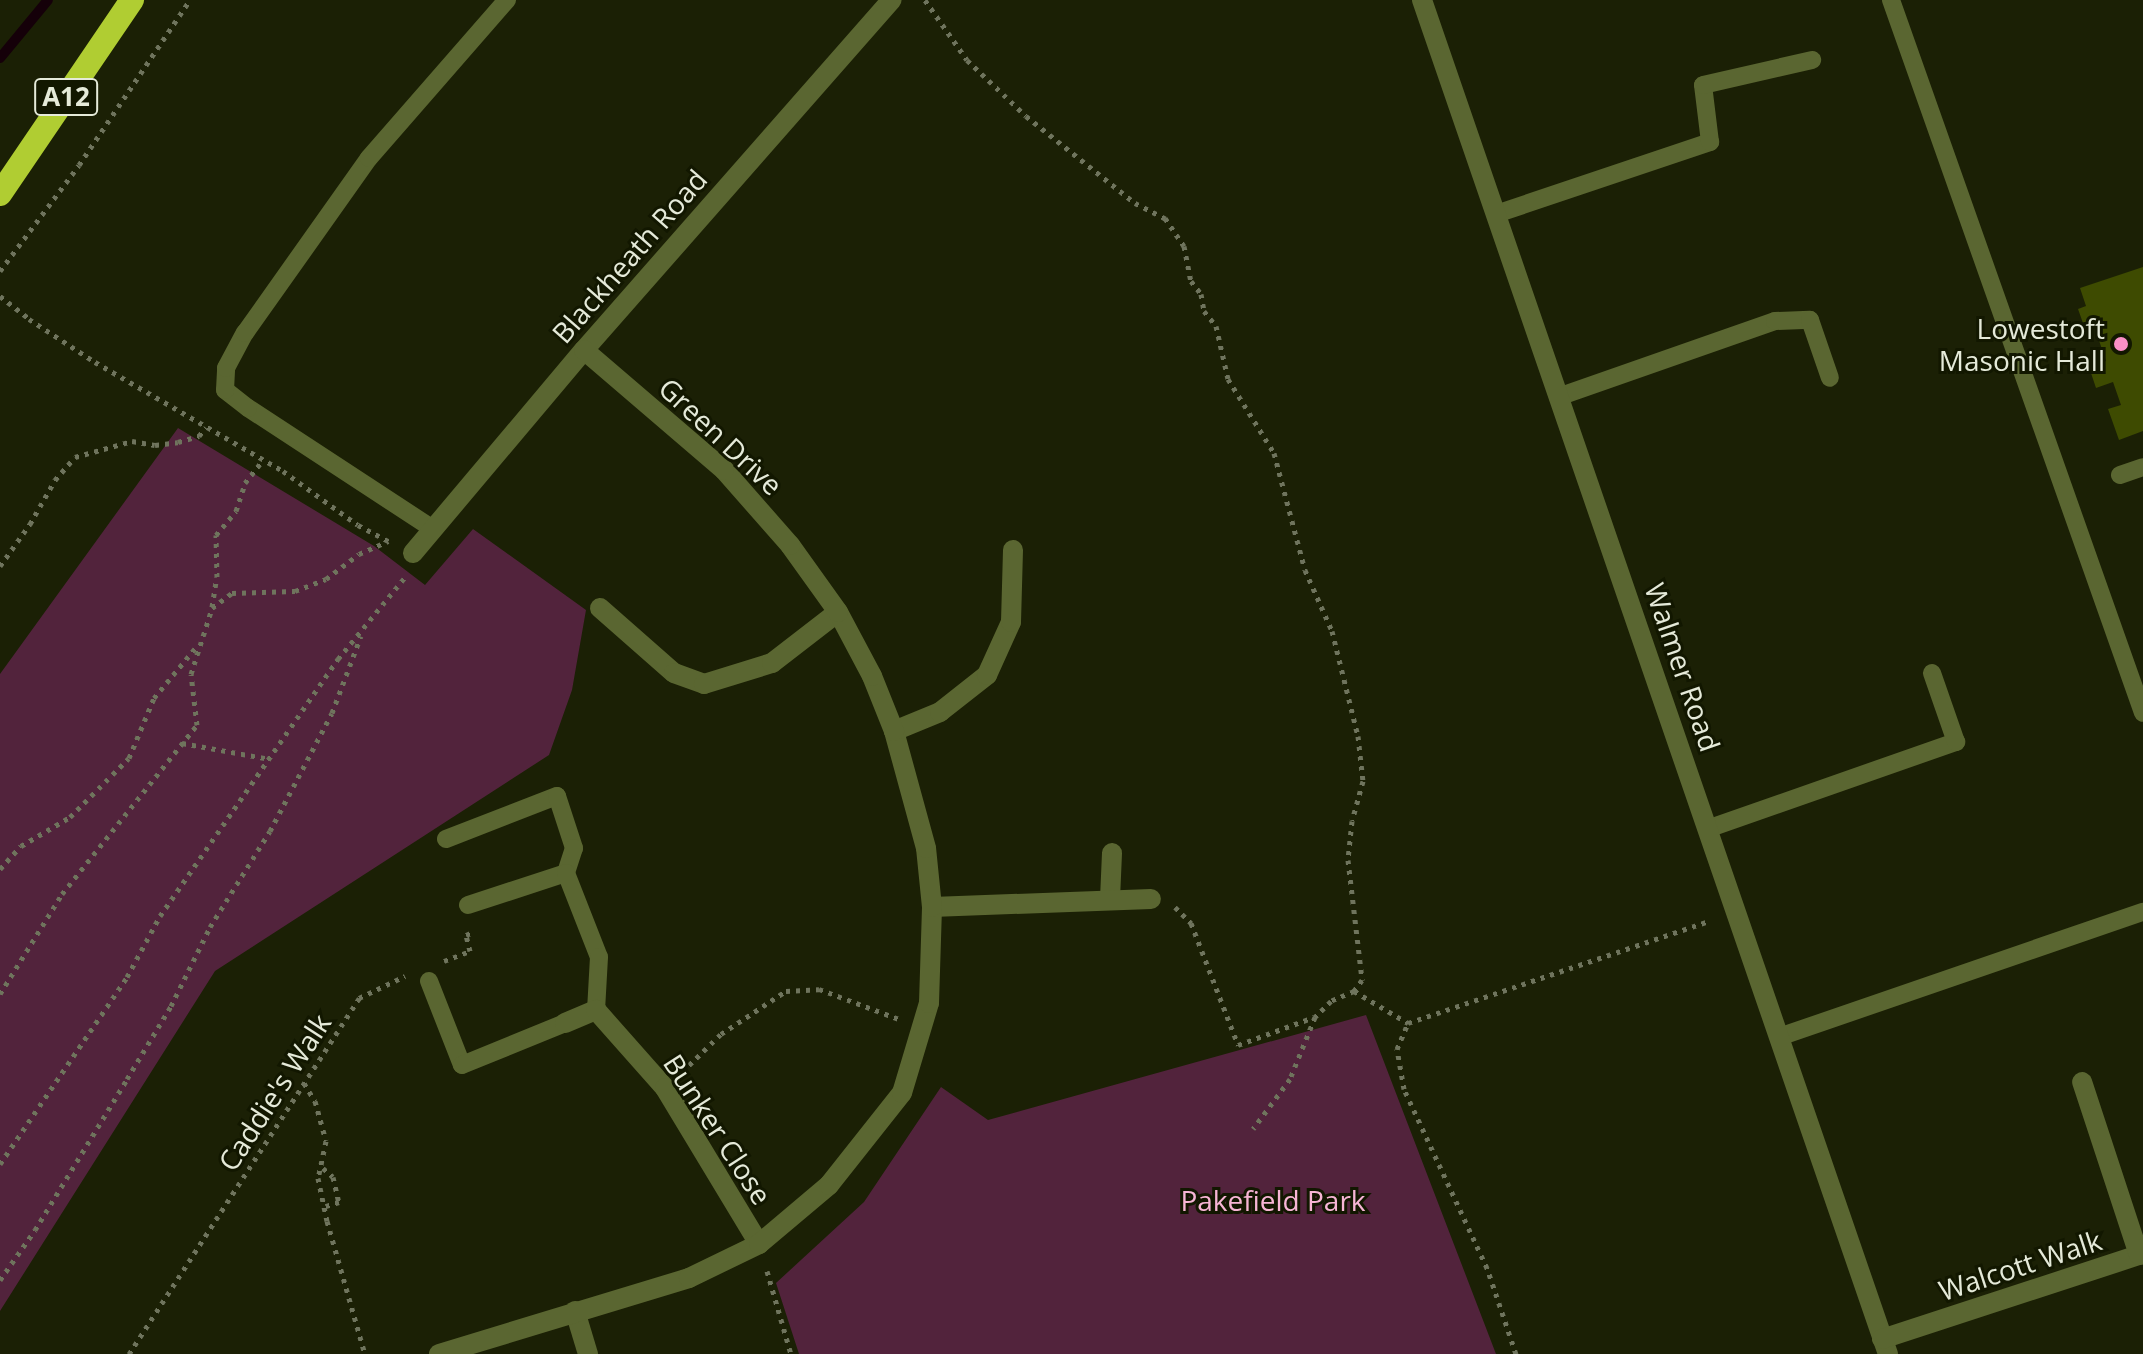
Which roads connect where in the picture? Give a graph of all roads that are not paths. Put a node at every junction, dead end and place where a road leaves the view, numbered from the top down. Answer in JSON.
{"nodes":[{"id":1,"x":132,"y":0,"type":"edge"},
{"id":2,"x":507,"y":0,"type":"edge"},
{"id":3,"x":892,"y":0,"type":"edge"},
{"id":4,"x":1422,"y":0,"type":"edge"},
{"id":5,"x":1891,"y":0,"type":"edge"},
{"id":6,"x":1812,"y":60,"type":"dead end"},
{"id":7,"x":0,"y":194,"type":"edge"},
{"id":8,"x":1496,"y":214,"type":"junction"},
{"id":9,"x":584,"y":350,"type":"junction"},
{"id":10,"x":1830,"y":378,"type":"dead end"},
{"id":11,"x":1558,"y":397,"type":"junction"},
{"id":12,"x":2143,"y":467,"type":"edge"},
{"id":13,"x":2120,"y":475,"type":"dead end"},
{"id":14,"x":433,"y":529,"type":"junction"},
{"id":15,"x":1013,"y":550,"type":"dead end"},
{"id":16,"x":413,"y":553,"type":"road end"},
{"id":17,"x":600,"y":608,"type":"dead end"},
{"id":18,"x":838,"y":612,"type":"junction"},
{"id":19,"x":1932,"y":673,"type":"dead end"},
{"id":20,"x":2143,"y":713,"type":"edge"},
{"id":21,"x":894,"y":731,"type":"junction"},
{"id":22,"x":1710,"y":828,"type":"junction"},
{"id":23,"x":446,"y":839,"type":"dead end"},
{"id":24,"x":1112,"y":853,"type":"dead end"},
{"id":25,"x":566,"y":873,"type":"junction"},
{"id":26,"x":1110,"y":899,"type":"junction"},
{"id":27,"x":1151,"y":899,"type":"road end"},
{"id":28,"x":468,"y":905,"type":"road end"},
{"id":29,"x":932,"y":907,"type":"junction"},
{"id":30,"x":2143,"y":912,"type":"edge"},
{"id":31,"x":421,"y":977,"type":"road end"},
{"id":32,"x":596,"y":1010,"type":"junction"},
{"id":33,"x":565,"y":1023,"type":"joint"},
{"id":34,"x":1779,"y":1037,"type":"junction"},
{"id":35,"x":2082,"y":1082,"type":"dead end"},
{"id":36,"x":759,"y":1244,"type":"junction"},
{"id":37,"x":575,"y":1311,"type":"junction"},
{"id":38,"x":1885,"y":1346,"type":"edge"},
{"id":39,"x":439,"y":1354,"type":"edge"},
{"id":40,"x":588,"y":1354,"type":"edge"}],
"edges":[{"from":1,"to":7,"type":"highway","number":"A12"},
{"from":2,"to":14,"type":"lane"},
{"from":3,"to":9,"type":"street","name":"Blackheath Road"},
{"from":4,"to":8,"type":"street","name":"Walmer Road"},
{"from":5,"to":20,"type":"lane"},
{"from":6,"to":8,"type":"lane"},
{"from":8,"to":11,"type":"street","name":"Walmer Road"},
{"from":9,"to":14,"type":"street","name":"Blackheath Road"},
{"from":9,"to":18,"type":"street","name":"Green Drive"},
{"from":10,"to":11,"type":"lane"},
{"from":11,"to":22,"type":"street","name":"Walmer Road"},
{"from":12,"to":13,"type":"lane"},
{"from":14,"to":16,"type":"street","name":"Blackheath Road"},
{"from":15,"to":21,"type":"street"},
{"from":17,"to":18,"type":"street"},
{"from":18,"to":21,"type":"street","name":"Green Drive"},
{"from":19,"to":22,"type":"lane"},
{"from":21,"to":29,"type":"street","name":"Green Drive"},
{"from":22,"to":34,"type":"street","name":"Walmer Road"},
{"from":23,"to":25,"type":"lane"},
{"from":24,"to":26,"type":"street"},
{"from":25,"to":28,"type":"lane"},
{"from":25,"to":32,"type":"lane"},
{"from":26,"to":27,"type":"street"},
{"from":26,"to":29,"type":"street"},
{"from":29,"to":36,"type":"street","name":"Green Drive"},
{"from":30,"to":34,"type":"lane"},
{"from":31,"to":33,"type":"lane"},
{"from":32,"to":33,"type":"street"},
{"from":32,"to":36,"type":"street","name":"Bunker Close"},
{"from":34,"to":38,"type":"street","name":"Walmer Road"},
{"from":35,"to":38,"type":"street","name":"Walcott Walk"},
{"from":36,"to":37,"type":"street","name":"Green Drive"},
{"from":37,"to":39,"type":"street","name":"Green Drive"},
{"from":37,"to":40,"type":"street"}]}
